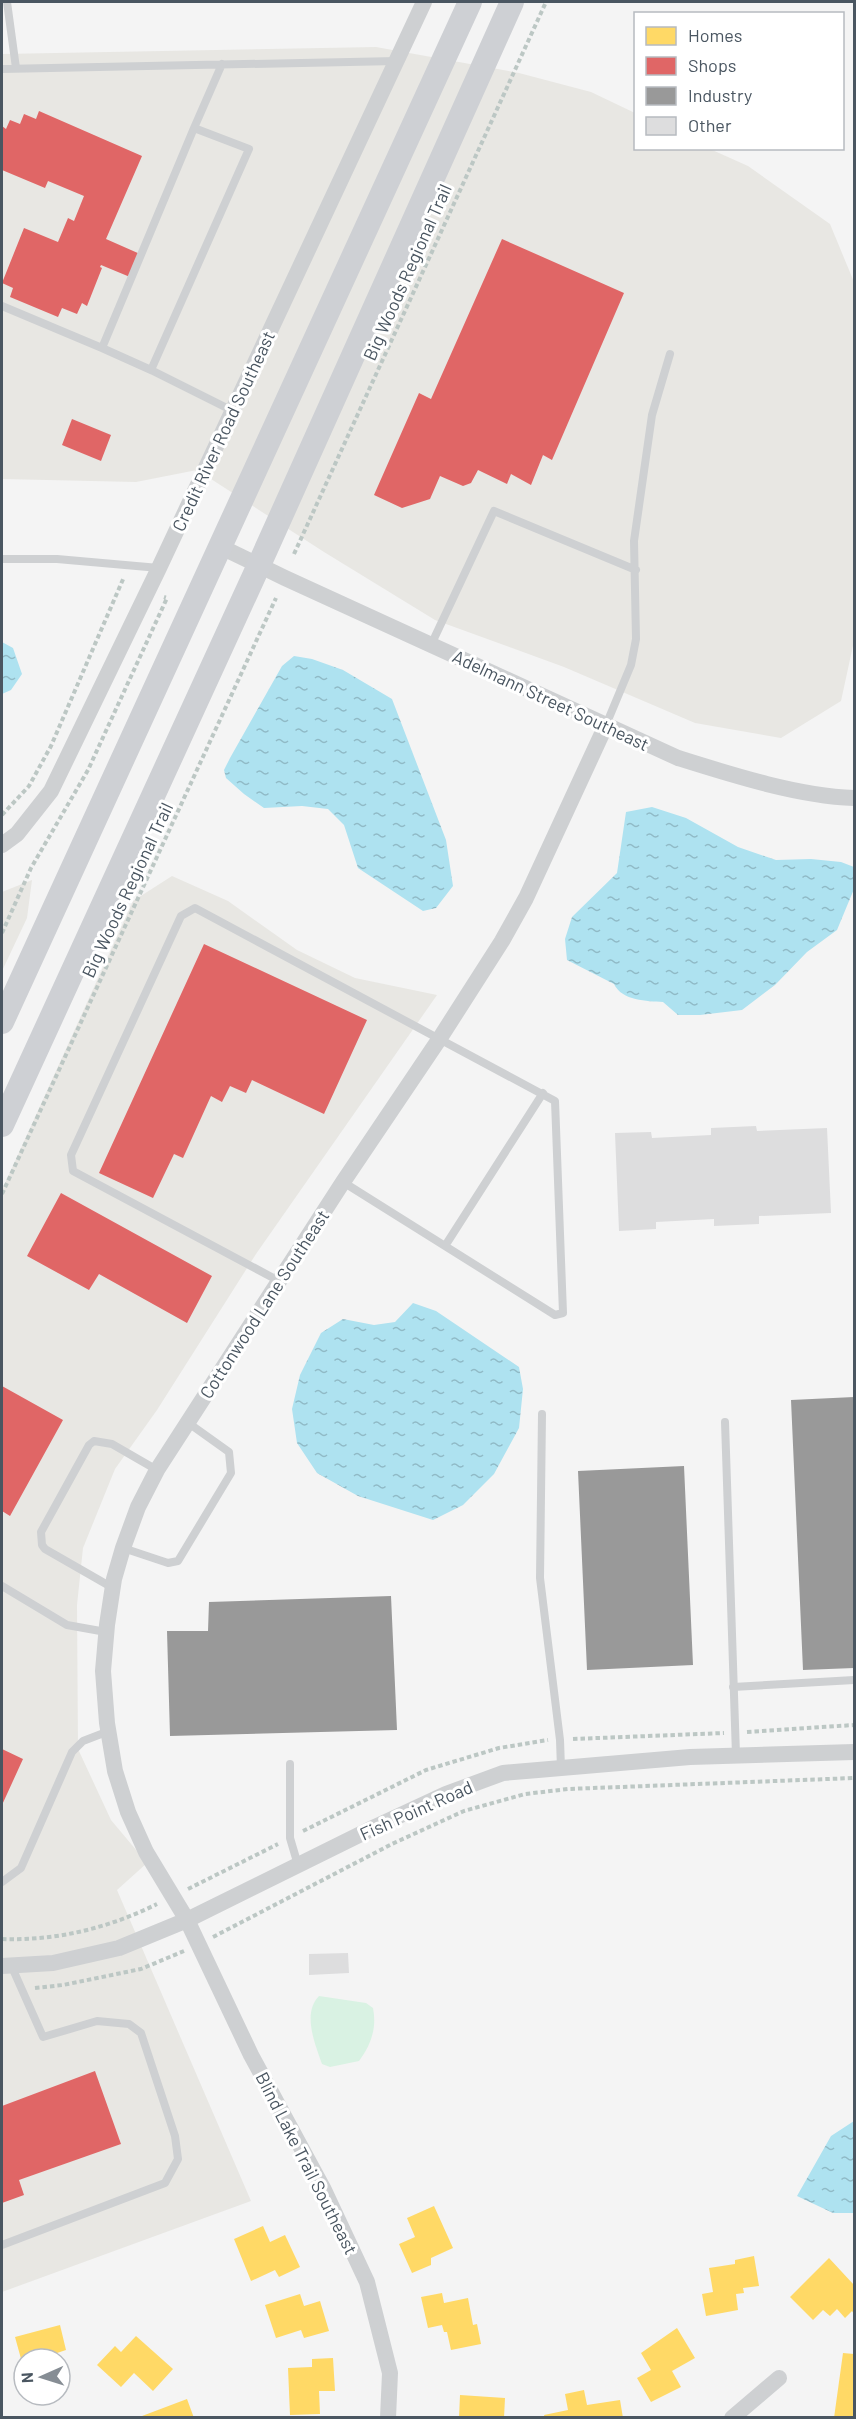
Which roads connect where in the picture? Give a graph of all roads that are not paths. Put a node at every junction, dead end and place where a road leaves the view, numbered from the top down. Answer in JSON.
{"nodes":[{"id":1,"x":7,"y":2,"type":"edge"},
{"id":2,"x":424,"y":2,"type":"edge"},
{"id":3,"x":470,"y":2,"type":"edge"},
{"id":4,"x":512,"y":2,"type":"edge"},
{"id":5,"x":397,"y":61,"type":"junction"},
{"id":6,"x":222,"y":64,"type":"junction"},
{"id":7,"x":16,"y":68,"type":"junction"},
{"id":8,"x":2,"y":69,"type":"edge"},
{"id":9,"x":194,"y":128,"type":"junction"},
{"id":10,"x":2,"y":306,"type":"edge"},
{"id":11,"x":102,"y":348,"type":"junction"},
{"id":12,"x":670,"y":354,"type":"dead end"},
{"id":13,"x":151,"y":370,"type":"junction"},
{"id":14,"x":232,"y":411,"type":"junction"},
{"id":15,"x":221,"y":547,"type":"junction"},
{"id":16,"x":2,"y":559,"type":"edge"},
{"id":17,"x":260,"y":565,"type":"junction"},
{"id":18,"x":159,"y":568,"type":"junction"},
{"id":19,"x":636,"y":570,"type":"junction"},
{"id":20,"x":430,"y":645,"type":"junction"},
{"id":21,"x":606,"y":725,"type":"junction"},
{"id":22,"x":855,"y":798,"type":"edge"},
{"id":23,"x":2,"y":845,"type":"edge"},
{"id":24,"x":2,"y":1022,"type":"edge"},
{"id":25,"x":440,"y":1038,"type":"junction"},
{"id":26,"x":543,"y":1093,"type":"junction"},
{"id":27,"x":2,"y":1125,"type":"edge"},
{"id":28,"x":343,"y":1182,"type":"junction"},
{"id":29,"x":446,"y":1246,"type":"junction"},
{"id":30,"x":279,"y":1281,"type":"junction"},
{"id":31,"x":542,"y":1414,"type":"dead end"},
{"id":32,"x":187,"y":1422,"type":"junction"},
{"id":33,"x":725,"y":1422,"type":"dead end"},
{"id":34,"x":157,"y":1470,"type":"junction"},
{"id":35,"x":123,"y":1548,"type":"junction"},
{"id":36,"x":2,"y":1586,"type":"edge"},
{"id":37,"x":113,"y":1588,"type":"junction"},
{"id":38,"x":106,"y":1632,"type":"junction"},
{"id":39,"x":855,"y":1680,"type":"edge"},
{"id":40,"x":733,"y":1687,"type":"junction"},
{"id":41,"x":109,"y":1731,"type":"junction"},
{"id":42,"x":855,"y":1752,"type":"edge"},
{"id":43,"x":736,"y":1755,"type":"junction"},
{"id":44,"x":290,"y":1764,"type":"dead end"},
{"id":45,"x":561,"y":1768,"type":"junction"},
{"id":46,"x":298,"y":1866,"type":"junction"},
{"id":47,"x":2,"y":1882,"type":"edge"},
{"id":48,"x":187,"y":1920,"type":"junction"},
{"id":49,"x":6,"y":1966,"type":"edge"},
{"id":50,"x":2,"y":2245,"type":"edge"},
{"id":51,"x":779,"y":2378,"type":"dead end"},
{"id":52,"x":388,"y":2418,"type":"edge"},
{"id":53,"x":732,"y":2418,"type":"edge"}],
"edges":[{"from":1,"to":7,"type":"lane"},
{"from":2,"to":5,"type":"street","name":"Credit River Road Southeast"},
{"from":3,"to":15,"type":"main road"},
{"from":4,"to":17,"type":"main road"},
{"from":5,"to":6,"type":"lane"},
{"from":5,"to":14,"type":"street","name":"Credit River Road Southeast"},
{"from":6,"to":7,"type":"lane"},
{"from":6,"to":9,"type":"lane"},
{"from":7,"to":8,"type":"lane"},
{"from":9,"to":11,"type":"lane"},
{"from":9,"to":13,"type":"lane"},
{"from":10,"to":11,"type":"lane"},
{"from":11,"to":13,"type":"lane"},
{"from":12,"to":19,"type":"lane"},
{"from":13,"to":14,"type":"lane"},
{"from":14,"to":18,"type":"street","name":"Credit River Road Southeast"},
{"from":15,"to":17,"type":"street","name":"Adelmann Street Southeast"},
{"from":15,"to":24,"type":"main road"},
{"from":16,"to":18,"type":"lane"},
{"from":17,"to":20,"type":"street","name":"Adelmann Street Southeast"},
{"from":17,"to":27,"type":"main road"},
{"from":18,"to":23,"type":"street","name":"Credit River Road Southeast"},
{"from":19,"to":20,"type":"lane"},
{"from":19,"to":21,"type":"lane"},
{"from":20,"to":21,"type":"street","name":"Adelmann Street Southeast"},
{"from":21,"to":22,"type":"street","name":"Adelmann Street Southeast"},
{"from":21,"to":25,"type":"street","name":"Cottonwood Lane Southeast"},
{"from":25,"to":26,"type":"lane"},
{"from":25,"to":28,"type":"street","name":"Cottonwood Lane Southeast"},
{"from":25,"to":30,"type":"lane"},
{"from":26,"to":29,"type":"lane"},
{"from":26,"to":29,"type":"lane"},
{"from":28,"to":29,"type":"lane"},
{"from":28,"to":30,"type":"street","name":"Cottonwood Lane Southeast"},
{"from":30,"to":32,"type":"street","name":"Cottonwood Lane Southeast"},
{"from":31,"to":45,"type":"lane"},
{"from":32,"to":34,"type":"street","name":"Cottonwood Lane Southeast"},
{"from":32,"to":35,"type":"lane"},
{"from":33,"to":40,"type":"lane"},
{"from":34,"to":35,"type":"street","name":"Cottonwood Lane Southeast"},
{"from":34,"to":37,"type":"lane"},
{"from":35,"to":37,"type":"street","name":"Cottonwood Lane Southeast"},
{"from":36,"to":38,"type":"lane"},
{"from":37,"to":38,"type":"street","name":"Cottonwood Lane Southeast"},
{"from":38,"to":41,"type":"street","name":"Cottonwood Lane Southeast"},
{"from":39,"to":40,"type":"lane"},
{"from":40,"to":43,"type":"lane"},
{"from":41,"to":47,"type":"lane"},
{"from":41,"to":48,"type":"street","name":"Cottonwood Lane Southeast"},
{"from":42,"to":43,"type":"street","name":"Fish Point Road"},
{"from":43,"to":45,"type":"street","name":"Fish Point Road"},
{"from":44,"to":46,"type":"lane"},
{"from":45,"to":46,"type":"street","name":"Fish Point Road"},
{"from":46,"to":48,"type":"street","name":"Fish Point Road"},
{"from":48,"to":49,"type":"street","name":"Fish Point Road"},
{"from":48,"to":52,"type":"street","name":"Blind Lake Trail Southeast"},
{"from":49,"to":50,"type":"lane"},
{"from":51,"to":53,"type":"street"}]}
